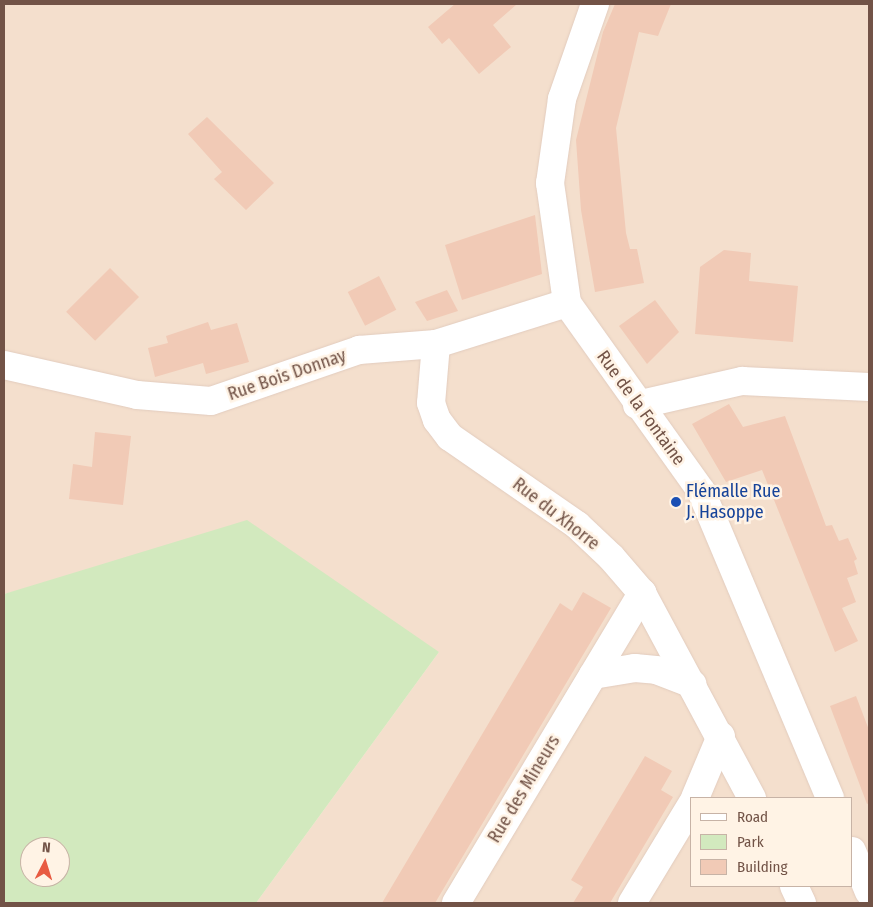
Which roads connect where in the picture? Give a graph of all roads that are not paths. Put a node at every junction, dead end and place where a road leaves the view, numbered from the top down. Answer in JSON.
{"nodes":[{"id":1,"x":595,"y":4,"type":"edge"},
{"id":2,"x":567,"y":304,"type":"junction"},
{"id":3,"x":436,"y":344,"type":"junction"},
{"id":4,"x":4,"y":365,"type":"edge"},
{"id":5,"x":869,"y":387,"type":"edge"},
{"id":6,"x":638,"y":404,"type":"junction"},
{"id":7,"x":642,"y":593,"type":"junction"},
{"id":8,"x":593,"y":675,"type":"junction"},
{"id":9,"x":692,"y":684,"type":"junction"},
{"id":10,"x":721,"y":736,"type":"junction"},
{"id":11,"x":695,"y":797,"type":"edge"},
{"id":12,"x":752,"y":797,"type":"edge"},
{"id":13,"x":830,"y":797,"type":"edge"},
{"id":14,"x":690,"y":810,"type":"edge"},
{"id":15,"x":684,"y":829,"type":"edge"},
{"id":16,"x":853,"y":852,"type":"edge"},
{"id":17,"x":869,"y":892,"type":"edge"},
{"id":18,"x":456,"y":903,"type":"edge"},
{"id":19,"x":632,"y":903,"type":"edge"}],
"edges":[{"from":1,"to":2,"type":"street","name":"Rue de la Fontaine"},
{"from":2,"to":3,"type":"street","name":"Rue Bois Donnay"},
{"from":2,"to":6,"type":"street","name":"Rue de la Fontaine"},
{"from":3,"to":4,"type":"street","name":"Rue Bois Donnay"},
{"from":3,"to":7,"type":"street","name":"Rue du Xhorre"},
{"from":5,"to":6,"type":"street"},
{"from":6,"to":13,"type":"street","name":"Rue de la Fontaine"},
{"from":7,"to":8,"type":"street","name":"Rue des Mineurs"},
{"from":7,"to":9,"type":"street","name":"Rue du Xhorre"},
{"from":8,"to":9,"type":"street"},
{"from":8,"to":18,"type":"street","name":"Rue des Mineurs"},
{"from":9,"to":10,"type":"street","name":"Rue du Xhorre"},
{"from":10,"to":11,"type":"street"},
{"from":10,"to":12,"type":"street","name":"Rue du Xhorre"},
{"from":14,"to":15,"type":"street"},
{"from":15,"to":19,"type":"street"},
{"from":16,"to":17,"type":"street"}]}
